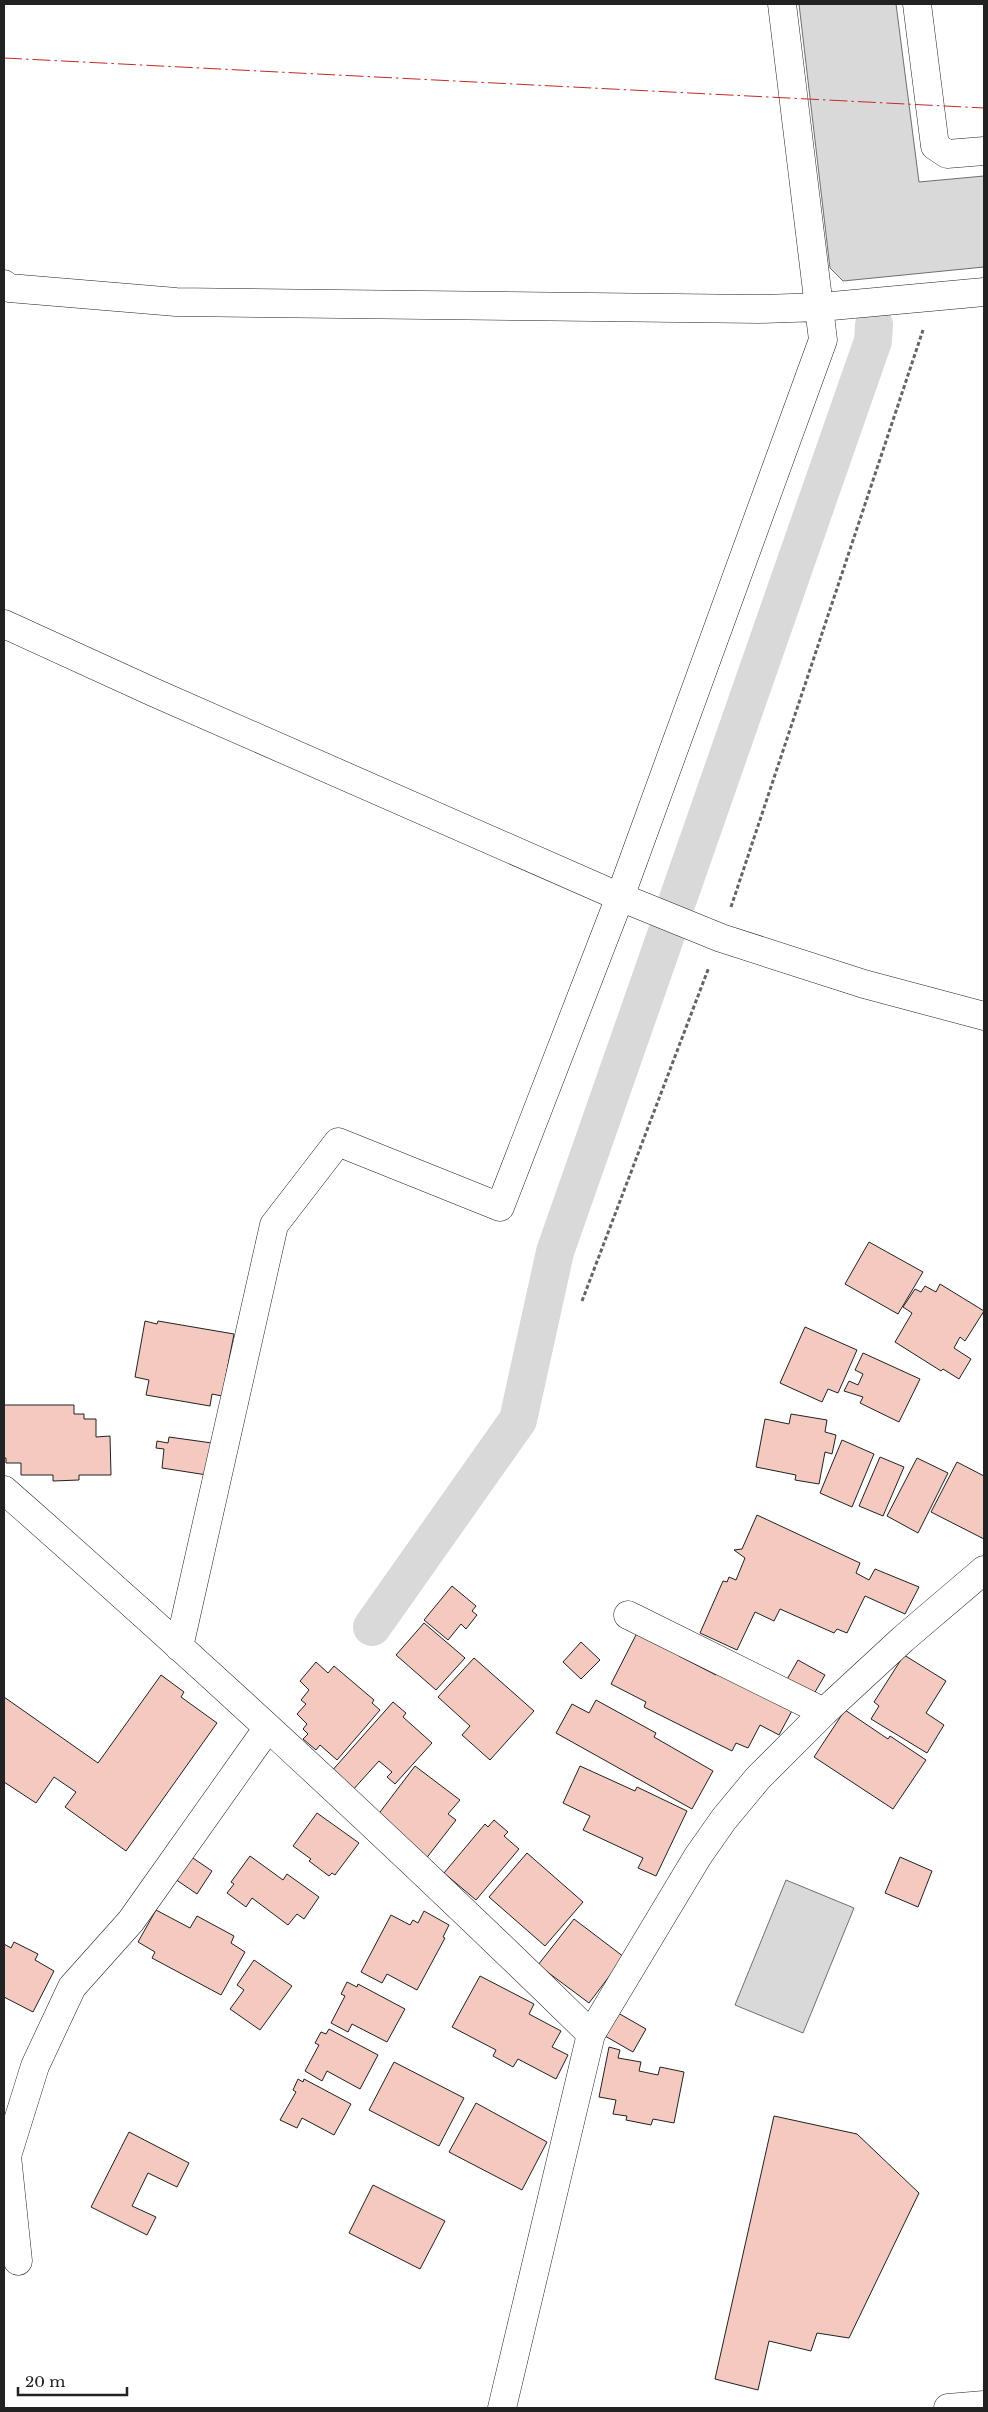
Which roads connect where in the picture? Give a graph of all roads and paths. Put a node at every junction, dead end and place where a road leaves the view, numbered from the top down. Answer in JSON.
{"nodes":[{"id":1,"x":782,"y":4,"type":"edge"},
{"id":2,"x":917,"y":4,"type":"edge"},
{"id":3,"x":984,"y":151,"type":"edge"},
{"id":4,"x":4,"y":284,"type":"edge"},
{"id":5,"x":984,"y":292,"type":"edge"},
{"id":6,"x":934,"y":296,"type":"junction"},
{"id":7,"x":820,"y":307,"type":"junction"},
{"id":8,"x":4,"y":624,"type":"edge"},
{"id":9,"x":620,"y":897,"type":"junction"},
{"id":10,"x":720,"y":938,"type":"junction"},
{"id":11,"x":984,"y":1016,"type":"edge"},
{"id":12,"x":582,"y":1301,"type":"dead end"},
{"id":13,"x":4,"y":1490,"type":"edge"},
{"id":14,"x":984,"y":1570,"type":"edge"},
{"id":15,"x":628,"y":1615,"type":"dead end"},
{"id":16,"x":179,"y":1647,"type":"junction"},
{"id":17,"x":824,"y":1712,"type":"junction"},
{"id":18,"x":267,"y":1729,"type":"junction"},
{"id":19,"x":591,"y":2034,"type":"junction"},
{"id":20,"x":18,"y":2261,"type":"dead end"},
{"id":21,"x":984,"y":2405,"type":"edge"},
{"id":22,"x":502,"y":2408,"type":"edge"},
{"id":23,"x":948,"y":2408,"type":"edge"}],
"edges":[{"from":1,"to":7,"type":"main road"},
{"from":2,"to":3,"type":"main road"},
{"from":4,"to":7,"type":"main road"},
{"from":5,"to":6,"type":"main road"},
{"from":6,"to":7,"type":"main road"},
{"from":6,"to":10,"type":"path"},
{"from":7,"to":9,"type":"main road"},
{"from":8,"to":9,"type":"main road"},
{"from":9,"to":10,"type":"main road"},
{"from":9,"to":16,"type":"main road"},
{"from":10,"to":11,"type":"main road"},
{"from":10,"to":12,"type":"path"},
{"from":13,"to":16,"type":"main road"},
{"from":14,"to":17,"type":"main road"},
{"from":15,"to":17,"type":"main road"},
{"from":16,"to":18,"type":"main road"},
{"from":17,"to":19,"type":"main road"},
{"from":18,"to":19,"type":"main road"},
{"from":18,"to":20,"type":"main road"},
{"from":19,"to":22,"type":"main road"},
{"from":21,"to":23,"type":"main road"}]}
